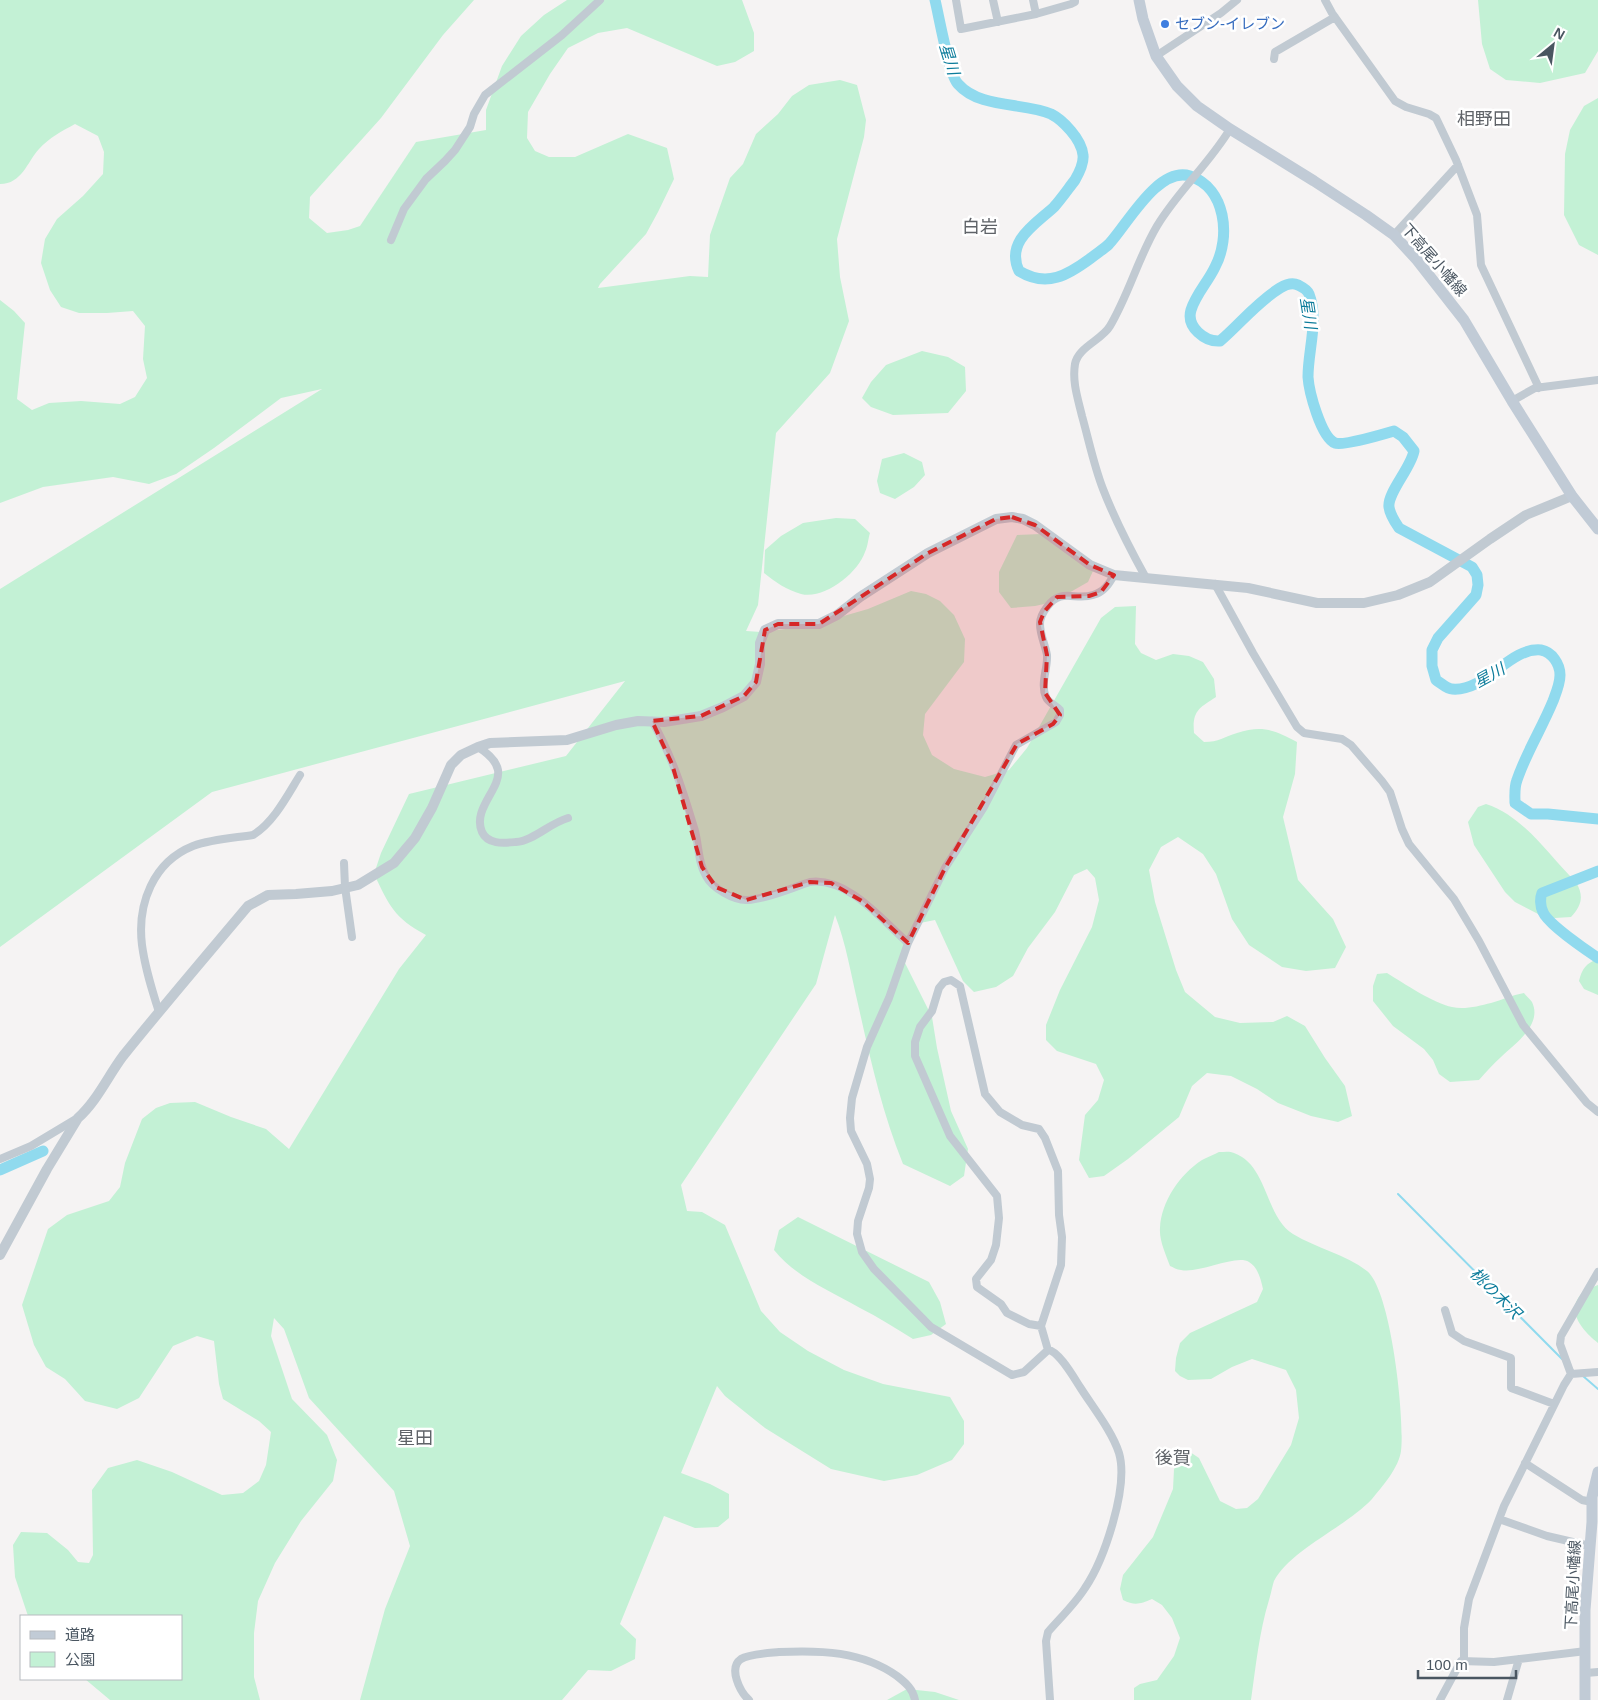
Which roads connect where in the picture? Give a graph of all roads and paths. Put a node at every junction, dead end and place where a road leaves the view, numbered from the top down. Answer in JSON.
{"nodes":[{"id":1,"x":600,"y":0,"type":"edge"},
{"id":2,"x":956,"y":0,"type":"edge"},
{"id":3,"x":993,"y":0,"type":"edge"},
{"id":4,"x":1033,"y":0,"type":"edge"},
{"id":5,"x":1139,"y":0,"type":"edge"},
{"id":6,"x":1237,"y":0,"type":"edge"},
{"id":7,"x":1325,"y":0,"type":"edge"},
{"id":8,"x":1077,"y":1,"type":"edge"},
{"id":9,"x":1036,"y":14,"type":"junction"},
{"id":10,"x":1335,"y":17,"type":"junction"},
{"id":11,"x":998,"y":22,"type":"junction"},
{"id":12,"x":1156,"y":56,"type":"junction"},
{"id":13,"x":1274,"y":59,"type":"dead end"},
{"id":14,"x":1230,"y":129,"type":"junction"},
{"id":15,"x":1458,"y":165,"type":"junction"},
{"id":16,"x":1394,"y":235,"type":"junction"},
{"id":17,"x":391,"y":240,"type":"dead end"},
{"id":18,"x":1598,"y":380,"type":"edge"},
{"id":19,"x":1539,"y":388,"type":"junction"},
{"id":20,"x":1512,"y":401,"type":"junction"},
{"id":21,"x":1572,"y":496,"type":"junction"},
{"id":22,"x":1598,"y":528,"type":"edge"},
{"id":23,"x":1114,"y":575,"type":"junction"},
{"id":24,"x":1146,"y":578,"type":"junction"},
{"id":25,"x":1215,"y":584,"type":"junction"},
{"id":26,"x":652,"y":721,"type":"junction"},
{"id":27,"x":478,"y":747,"type":"junction"},
{"id":28,"x":300,"y":775,"type":"dead end"},
{"id":29,"x":568,"y":818,"type":"dead end"},
{"id":30,"x":344,"y":863,"type":"dead end"},
{"id":31,"x":352,"y":937,"type":"dead end"},
{"id":32,"x":908,"y":944,"type":"junction"},
{"id":33,"x":158,"y":1012,"type":"junction"},
{"id":34,"x":1598,"y":1112,"type":"edge"},
{"id":35,"x":78,"y":1118,"type":"junction"},
{"id":36,"x":0,"y":1160,"type":"edge"},
{"id":37,"x":0,"y":1255,"type":"edge"},
{"id":38,"x":1598,"y":1272,"type":"edge"},
{"id":39,"x":1445,"y":1310,"type":"dead end"},
{"id":40,"x":1041,"y":1326,"type":"junction"},
{"id":41,"x":1048,"y":1350,"type":"junction"},
{"id":42,"x":1598,"y":1372,"type":"edge"},
{"id":43,"x":1570,"y":1374,"type":"junction"},
{"id":44,"x":1554,"y":1404,"type":"junction"},
{"id":45,"x":1525,"y":1463,"type":"junction"},
{"id":46,"x":1598,"y":1472,"type":"edge"},
{"id":47,"x":1592,"y":1502,"type":"junction"},
{"id":48,"x":1499,"y":1519,"type":"junction"},
{"id":49,"x":1590,"y":1546,"type":"junction"},
{"id":50,"x":1586,"y":1651,"type":"junction"},
{"id":51,"x":1519,"y":1659,"type":"junction"},
{"id":52,"x":1464,"y":1662,"type":"junction"},
{"id":53,"x":1598,"y":1672,"type":"edge"},
{"id":54,"x":1586,"y":1673,"type":"junction"},
{"id":55,"x":748,"y":1700,"type":"edge"},
{"id":56,"x":915,"y":1700,"type":"edge"},
{"id":57,"x":1050,"y":1700,"type":"edge"},
{"id":58,"x":1440,"y":1700,"type":"edge"},
{"id":59,"x":1507,"y":1700,"type":"edge"},
{"id":60,"x":1585,"y":1700,"type":"edge"}],
"edges":[{"from":1,"to":17,"type":"street"},
{"from":2,"to":11,"type":"street"},
{"from":3,"to":11,"type":"street"},
{"from":4,"to":9,"type":"street"},
{"from":5,"to":12,"type":"main road","name":"下高尾小幡線"},
{"from":6,"to":12,"type":"street"},
{"from":7,"to":10,"type":"street"},
{"from":8,"to":9,"type":"street"},
{"from":9,"to":11,"type":"street"},
{"from":10,"to":13,"type":"street"},
{"from":10,"to":15,"type":"street"},
{"from":12,"to":14,"type":"main road","name":"下高尾小幡線"},
{"from":14,"to":16,"type":"main road","name":"下高尾小幡線"},
{"from":14,"to":24,"type":"street"},
{"from":15,"to":16,"type":"street"},
{"from":15,"to":19,"type":"street"},
{"from":16,"to":20,"type":"main road","name":"下高尾小幡線"},
{"from":18,"to":19,"type":"street"},
{"from":19,"to":20,"type":"street"},
{"from":20,"to":21,"type":"main road","name":"下高尾小幡線"},
{"from":21,"to":22,"type":"main road","name":"下高尾小幡線"},
{"from":21,"to":25,"type":"street"},
{"from":23,"to":24,"type":"street"},
{"from":23,"to":26,"type":"street"},
{"from":23,"to":32,"type":"street"},
{"from":24,"to":25,"type":"street"},
{"from":25,"to":34,"type":"street"},
{"from":26,"to":27,"type":"street"},
{"from":26,"to":32,"type":"street"},
{"from":27,"to":29,"type":"street"},
{"from":27,"to":33,"type":"street"},
{"from":28,"to":33,"type":"street"},
{"from":30,"to":31,"type":"street","bridge":true},
{"from":32,"to":41,"type":"street"},
{"from":33,"to":35,"type":"street"},
{"from":35,"to":36,"type":"street"},
{"from":35,"to":37,"type":"street"},
{"from":38,"to":43,"type":"street"},
{"from":39,"to":44,"type":"street"},
{"from":40,"to":40,"type":"street"},
{"from":40,"to":41,"type":"street"},
{"from":41,"to":57,"type":"street"},
{"from":42,"to":43,"type":"street"},
{"from":43,"to":44,"type":"street"},
{"from":44,"to":45,"type":"street"},
{"from":45,"to":47,"type":"street"},
{"from":45,"to":48,"type":"street"},
{"from":46,"to":47,"type":"main road","name":"下高尾小幡線"},
{"from":47,"to":49,"type":"main road","name":"下高尾小幡線"},
{"from":48,"to":49,"type":"street"},
{"from":48,"to":52,"type":"street"},
{"from":49,"to":50,"type":"main road","name":"下高尾小幡線"},
{"from":50,"to":51,"type":"street"},
{"from":50,"to":54,"type":"main road","name":"下高尾小幡線"},
{"from":51,"to":52,"type":"street"},
{"from":51,"to":59,"type":"street"},
{"from":52,"to":58,"type":"street"},
{"from":53,"to":54,"type":"street"},
{"from":54,"to":60,"type":"main road","name":"下高尾小幡線"},
{"from":55,"to":56,"type":"street"}]}
